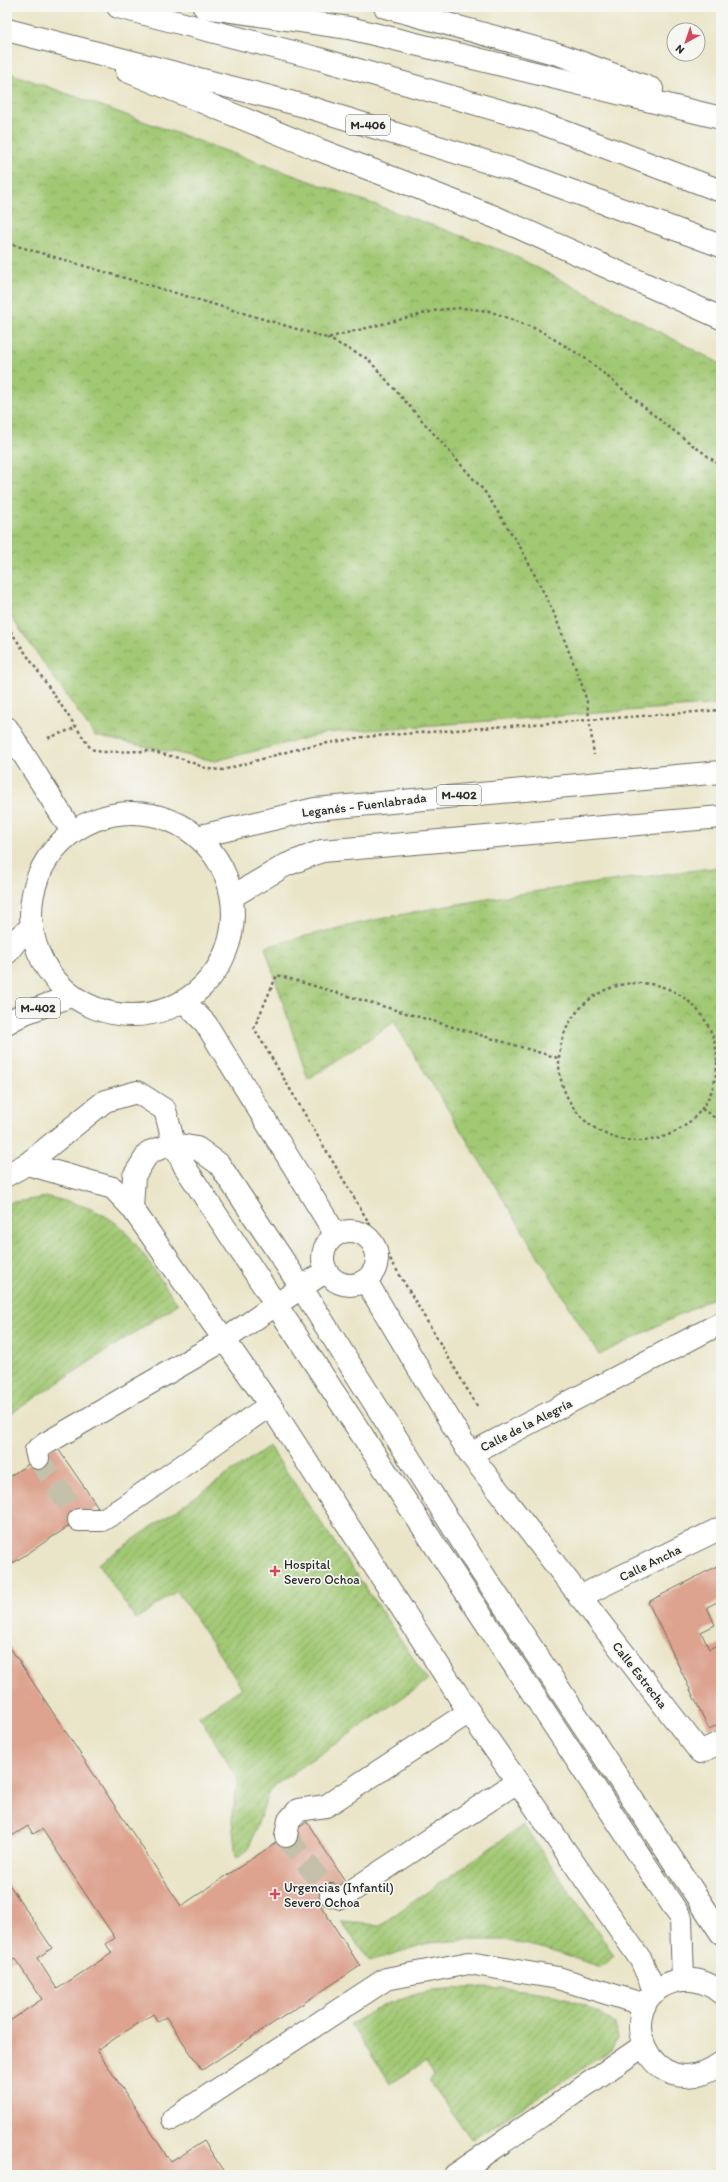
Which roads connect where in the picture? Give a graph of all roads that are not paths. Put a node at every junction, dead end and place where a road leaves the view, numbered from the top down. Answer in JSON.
{"nodes":[{"id":1,"x":118,"y":7,"type":"edge"},
{"id":2,"x":204,"y":7,"type":"edge"},
{"id":3,"x":385,"y":7,"type":"edge"},
{"id":4,"x":7,"y":30,"type":"edge"},
{"id":5,"x":50,"y":40,"type":"junction"},
{"id":6,"x":721,"y":115,"type":"edge"},
{"id":7,"x":721,"y":118,"type":"edge"},
{"id":8,"x":721,"y":191,"type":"edge"},
{"id":9,"x":721,"y":246,"type":"edge"},
{"id":10,"x":721,"y":318,"type":"edge"},
{"id":11,"x":7,"y":728,"type":"edge"},
{"id":12,"x":721,"y":772,"type":"edge"},
{"id":13,"x":721,"y":817,"type":"edge"},
{"id":14,"x":71,"y":830,"type":"junction"},
{"id":15,"x":201,"y":836,"type":"junction"},
{"id":16,"x":233,"y":896,"type":"junction"},
{"id":17,"x":32,"y":927,"type":"junction"},
{"id":18,"x":7,"y":953,"type":"edge"},
{"id":19,"x":71,"y":996,"type":"junction"},
{"id":20,"x":184,"y":1001,"type":"junction"},
{"id":21,"x":7,"y":1023,"type":"edge"},
{"id":22,"x":174,"y":1144,"type":"junction"},
{"id":23,"x":27,"y":1164,"type":"junction"},
{"id":24,"x":7,"y":1175,"type":"edge"},
{"id":25,"x":132,"y":1208,"type":"junction"},
{"id":26,"x":336,"y":1235,"type":"junction"},
{"id":27,"x":326,"y":1270,"type":"junction"},
{"id":28,"x":366,"y":1281,"type":"junction"},
{"id":29,"x":301,"y":1287,"type":"junction"},
{"id":30,"x":276,"y":1305,"type":"junction"},
{"id":31,"x":721,"y":1324,"type":"edge"},
{"id":32,"x":224,"y":1340,"type":"junction"},
{"id":33,"x":270,"y":1405,"type":"junction"},
{"id":34,"x":470,"y":1454,"type":"junction"},
{"id":35,"x":38,"y":1458,"type":"dead end"},
{"id":36,"x":79,"y":1520,"type":"dead end"},
{"id":37,"x":721,"y":1528,"type":"edge"},
{"id":38,"x":579,"y":1597,"type":"junction"},
{"id":39,"x":469,"y":1712,"type":"junction"},
{"id":40,"x":721,"y":1742,"type":"edge"},
{"id":41,"x":517,"y":1782,"type":"junction"},
{"id":42,"x":286,"y":1836,"type":"dead end"},
{"id":43,"x":330,"y":1895,"type":"dead end"},
{"id":44,"x":721,"y":1933,"type":"edge"},
{"id":45,"x":683,"y":1980,"type":"junction"},
{"id":46,"x":721,"y":1993,"type":"edge"},
{"id":47,"x":650,"y":1998,"type":"junction"},
{"id":48,"x":643,"y":2046,"type":"junction"},
{"id":49,"x":721,"y":2063,"type":"edge"},
{"id":50,"x":173,"y":2119,"type":"dead end"},
{"id":51,"x":455,"y":2175,"type":"edge"}],
"edges":[{"from":1,"to":8,"type":"main road"},
{"from":2,"to":7,"type":"main road"},
{"from":3,"to":6,"type":"main road"},
{"from":4,"to":5,"type":"main road","number":"M-406"},
{"from":5,"to":9,"type":"main road","number":"M-406"},
{"from":5,"to":10,"type":"main road","number":"M-406"},
{"from":11,"to":14,"type":"main road"},
{"from":12,"to":15,"type":"main road","name":"Leganés - Fuenlabrada","number":"M-402"},
{"from":13,"to":16,"type":"main road"},
{"from":14,"to":15,"type":"main road"},
{"from":14,"to":17,"type":"main road"},
{"from":15,"to":16,"type":"main road"},
{"from":16,"to":20,"type":"main road"},
{"from":17,"to":18,"type":"main road"},
{"from":17,"to":19,"type":"main road"},
{"from":19,"to":20,"type":"main road"},
{"from":19,"to":21,"type":"main road","number":"M-402"},
{"from":20,"to":26,"type":"main road"},
{"from":22,"to":23,"type":"main road"},
{"from":22,"to":25,"type":"main road"},
{"from":22,"to":29,"type":"main road"},
{"from":22,"to":30,"type":"main road"},
{"from":23,"to":24,"type":"main road"},
{"from":23,"to":25,"type":"main road"},
{"from":25,"to":32,"type":"main road"},
{"from":26,"to":27,"type":"main road"},
{"from":26,"to":28,"type":"main road"},
{"from":27,"to":28,"type":"main road"},
{"from":27,"to":29,"type":"main road"},
{"from":28,"to":34,"type":"main road"},
{"from":29,"to":30,"type":"main road"},
{"from":29,"to":44,"type":"main road"},
{"from":30,"to":32,"type":"main road"},
{"from":30,"to":45,"type":"main road"},
{"from":31,"to":34,"type":"main road","name":"Calle de la Alegría"},
{"from":32,"to":33,"type":"main road"},
{"from":32,"to":35,"type":"main road"},
{"from":33,"to":36,"type":"main road"},
{"from":33,"to":39,"type":"main road"},
{"from":34,"to":38,"type":"main road","name":"Calle de la Alegría"},
{"from":37,"to":38,"type":"main road","name":"Calle Ancha"},
{"from":38,"to":40,"type":"main road","name":"Calle Estrecha"},
{"from":39,"to":41,"type":"main road"},
{"from":39,"to":42,"type":"main road"},
{"from":41,"to":43,"type":"main road"},
{"from":41,"to":47,"type":"main road"},
{"from":45,"to":46,"type":"main road"},
{"from":45,"to":47,"type":"main road"},
{"from":47,"to":48,"type":"main road"},
{"from":47,"to":50,"type":"main road"},
{"from":48,"to":49,"type":"main road"},
{"from":48,"to":51,"type":"main road"}]}
